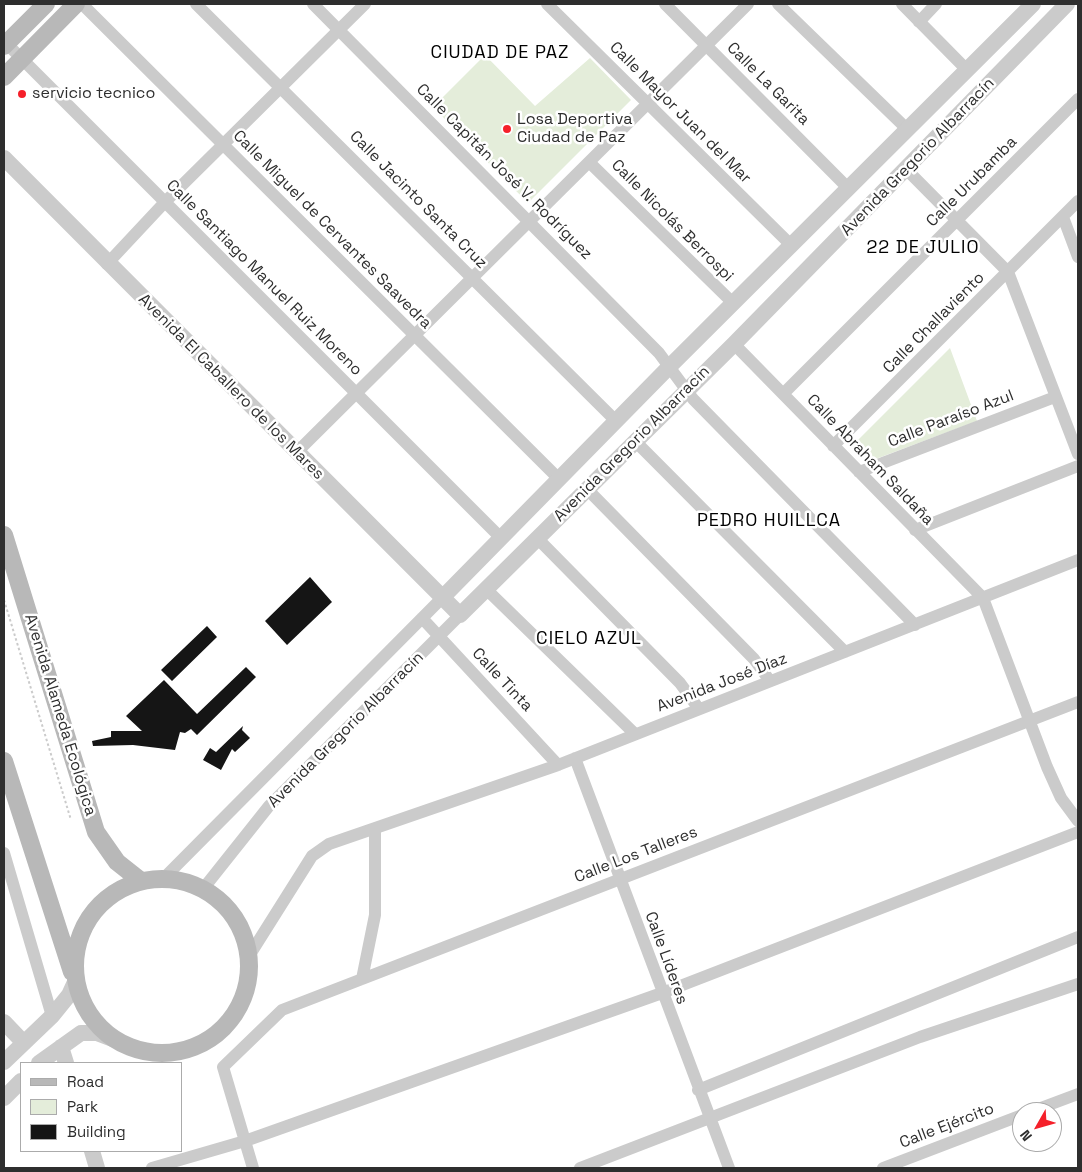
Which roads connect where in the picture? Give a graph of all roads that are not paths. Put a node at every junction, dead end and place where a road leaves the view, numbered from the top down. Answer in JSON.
{"nodes":[{"id":1,"x":46,"y":4,"type":"edge"},
{"id":2,"x":76,"y":4,"type":"edge"},
{"id":3,"x":82,"y":4,"type":"edge"},
{"id":4,"x":196,"y":4,"type":"edge"},
{"id":5,"x":313,"y":4,"type":"edge"},
{"id":6,"x":365,"y":4,"type":"edge"},
{"id":7,"x":547,"y":4,"type":"edge"},
{"id":8,"x":665,"y":4,"type":"edge"},
{"id":9,"x":748,"y":4,"type":"edge"},
{"id":10,"x":778,"y":4,"type":"edge"},
{"id":11,"x":902,"y":4,"type":"edge"},
{"id":12,"x":936,"y":4,"type":"edge"},
{"id":13,"x":1033,"y":4,"type":"edge"},
{"id":14,"x":1067,"y":4,"type":"edge"},
{"id":15,"x":919,"y":22,"type":"junction"},
{"id":16,"x":339,"y":30,"type":"junction"},
{"id":17,"x":4,"y":44,"type":"edge"},
{"id":18,"x":706,"y":45,"type":"junction"},
{"id":19,"x":22,"y":58,"type":"junction"},
{"id":20,"x":966,"y":70,"type":"junction"},
{"id":21,"x":4,"y":77,"type":"edge"},
{"id":22,"x":281,"y":88,"type":"junction"},
{"id":23,"x":1078,"y":99,"type":"edge"},
{"id":24,"x":647,"y":104,"type":"junction"},
{"id":25,"x":907,"y":129,"type":"junction"},
{"id":26,"x":223,"y":145,"type":"junction"},
{"id":27,"x":4,"y":158,"type":"edge"},
{"id":28,"x":589,"y":162,"type":"junction"},
{"id":29,"x":906,"y":170,"type":"junction"},
{"id":30,"x":848,"y":188,"type":"junction"},
{"id":31,"x":1078,"y":201,"type":"edge"},
{"id":32,"x":165,"y":202,"type":"junction"},
{"id":33,"x":1063,"y":217,"type":"junction"},
{"id":34,"x":530,"y":220,"type":"junction"},
{"id":35,"x":956,"y":220,"type":"junction"},
{"id":36,"x":791,"y":245,"type":"junction"},
{"id":37,"x":1078,"y":256,"type":"edge"},
{"id":38,"x":107,"y":264,"type":"junction"},
{"id":39,"x":1008,"y":272,"type":"junction"},
{"id":40,"x":473,"y":277,"type":"junction"},
{"id":41,"x":733,"y":303,"type":"junction"},
{"id":42,"x":415,"y":336,"type":"junction"},
{"id":43,"x":734,"y":344,"type":"junction"},
{"id":44,"x":669,"y":367,"type":"junction"},
{"id":45,"x":687,"y":390,"type":"junction"},
{"id":46,"x":357,"y":393,"type":"junction"},
{"id":47,"x":783,"y":394,"type":"junction"},
{"id":48,"x":1055,"y":397,"type":"junction"},
{"id":49,"x":616,"y":421,"type":"junction"},
{"id":50,"x":635,"y":441,"type":"junction"},
{"id":51,"x":833,"y":446,"type":"junction"},
{"id":52,"x":297,"y":452,"type":"junction"},
{"id":53,"x":1078,"y":454,"type":"edge"},
{"id":54,"x":1078,"y":466,"type":"edge"},
{"id":55,"x":859,"y":472,"type":"junction"},
{"id":56,"x":559,"y":479,"type":"junction"},
{"id":57,"x":586,"y":489,"type":"junction"},
{"id":58,"x":915,"y":530,"type":"junction"},
{"id":59,"x":4,"y":535,"type":"edge"},
{"id":60,"x":501,"y":538,"type":"junction"},
{"id":61,"x":537,"y":538,"type":"junction"},
{"id":62,"x":1078,"y":560,"type":"edge"},
{"id":63,"x":486,"y":589,"type":"junction"},
{"id":64,"x":442,"y":598,"type":"junction"},
{"id":65,"x":983,"y":598,"type":"junction"},
{"id":66,"x":460,"y":615,"type":"junction"},
{"id":67,"x":422,"y":618,"type":"junction"},
{"id":68,"x":915,"y":625,"type":"junction"},
{"id":69,"x":439,"y":636,"type":"junction"},
{"id":70,"x":845,"y":652,"type":"junction"},
{"id":71,"x":770,"y":682,"type":"junction"},
{"id":72,"x":1078,"y":702,"type":"edge"},
{"id":73,"x":699,"y":709,"type":"junction"},
{"id":74,"x":1028,"y":722,"type":"junction"},
{"id":75,"x":635,"y":734,"type":"junction"},
{"id":76,"x":575,"y":758,"type":"junction"},
{"id":77,"x":4,"y":761,"type":"edge"},
{"id":78,"x":558,"y":765,"type":"junction"},
{"id":79,"x":252,"y":791,"type":"junction"},
{"id":80,"x":269,"y":806,"type":"junction"},
{"id":81,"x":1078,"y":821,"type":"edge"},
{"id":82,"x":375,"y":830,"type":"junction"},
{"id":83,"x":1078,"y":832,"type":"edge"},
{"id":84,"x":4,"y":853,"type":"edge"},
{"id":85,"x":620,"y":878,"type":"junction"},
{"id":86,"x":164,"y":879,"type":"junction"},
{"id":87,"x":141,"y":881,"type":"junction"},
{"id":88,"x":7,"y":883,"type":"edge"},
{"id":89,"x":203,"y":889,"type":"junction"},
{"id":90,"x":1078,"y":937,"type":"edge"},
{"id":91,"x":249,"y":956,"type":"junction"},
{"id":92,"x":362,"y":979,"type":"junction"},
{"id":93,"x":75,"y":982,"type":"junction"},
{"id":94,"x":1078,"y":984,"type":"edge"},
{"id":95,"x":662,"y":993,"type":"junction"},
{"id":96,"x":52,"y":1016,"type":"junction"},
{"id":97,"x":4,"y":1022,"type":"edge"},
{"id":98,"x":118,"y":1041,"type":"junction"},
{"id":99,"x":24,"y":1043,"type":"junction"},
{"id":100,"x":61,"y":1047,"type":"junction"},
{"id":101,"x":5,"y":1057,"type":"edge"},
{"id":102,"x":40,"y":1062,"type":"edge"},
{"id":103,"x":66,"y":1062,"type":"edge"},
{"id":104,"x":20,"y":1082,"type":"edge"},
{"id":105,"x":698,"y":1090,"type":"junction"},
{"id":106,"x":1078,"y":1094,"type":"edge"},
{"id":107,"x":4,"y":1098,"type":"edge"},
{"id":108,"x":1057,"y":1102,"type":"edge"},
{"id":109,"x":709,"y":1118,"type":"junction"},
{"id":110,"x":1012,"y":1119,"type":"edge"},
{"id":111,"x":245,"y":1141,"type":"junction"},
{"id":112,"x":92,"y":1152,"type":"edge"},
{"id":113,"x":97,"y":1168,"type":"edge"},
{"id":114,"x":152,"y":1168,"type":"edge"},
{"id":115,"x":253,"y":1168,"type":"edge"},
{"id":116,"x":580,"y":1168,"type":"edge"},
{"id":117,"x":729,"y":1168,"type":"edge"},
{"id":118,"x":883,"y":1168,"type":"edge"}],
"edges":[{"from":1,"to":17,"type":"main road"},
{"from":2,"to":19,"type":"main road"},
{"from":3,"to":26,"type":"street","name":"Calle Miguel de Cervantes Saavedra"},
{"from":4,"to":22,"type":"street","name":"Calle Jacinto Santa Cruz"},
{"from":5,"to":16,"type":"street","name":"Calle Capitán José V. Rodríguez"},
{"from":6,"to":16,"type":"street"},
{"from":7,"to":24,"type":"street","name":"Calle Mayor Juan del Mar"},
{"from":8,"to":18,"type":"street","name":"Calle La Garita"},
{"from":9,"to":18,"type":"street"},
{"from":10,"to":25,"type":"street"},
{"from":11,"to":15,"type":"street"},
{"from":12,"to":15,"type":"street"},
{"from":13,"to":20,"type":"street","name":"Avenida Gregorio Albarracín"},
{"from":14,"to":29,"type":"street","name":"Avenida Gregorio Albarracín"},
{"from":15,"to":20,"type":"street"},
{"from":16,"to":22,"type":"street"},
{"from":16,"to":34,"type":"street","name":"Calle Capitán José V. Rodríguez"},
{"from":17,"to":19,"type":"street","name":"Calle Santiago Manuel Ruiz Moreno"},
{"from":18,"to":24,"type":"street"},
{"from":18,"to":30,"type":"street","name":"Calle La Garita"},
{"from":19,"to":21,"type":"main road"},
{"from":19,"to":32,"type":"street","name":"Calle Santiago Manuel Ruiz Moreno"},
{"from":20,"to":25,"type":"street","name":"Avenida Gregorio Albarracín"},
{"from":22,"to":26,"type":"street"},
{"from":22,"to":40,"type":"street","name":"Calle Jacinto Santa Cruz"},
{"from":23,"to":35,"type":"street","name":"Calle Urubamba"},
{"from":24,"to":28,"type":"street"},
{"from":24,"to":36,"type":"street","name":"Calle Mayor Juan del Mar"},
{"from":25,"to":30,"type":"street","name":"Avenida Gregorio Albarracín"},
{"from":26,"to":32,"type":"street"},
{"from":26,"to":42,"type":"street","name":"Calle Miguel de Cervantes Saavedra"},
{"from":27,"to":38,"type":"street","name":"Avenida El Caballero de los Mares"},
{"from":28,"to":34,"type":"street"},
{"from":28,"to":41,"type":"street","name":"Calle Nicolás Berrospi"},
{"from":29,"to":35,"type":"street"},
{"from":29,"to":43,"type":"street","name":"Avenida Gregorio Albarracín"},
{"from":30,"to":36,"type":"street","name":"Avenida Gregorio Albarracín"},
{"from":31,"to":33,"type":"street","name":"Calle Challaviento"},
{"from":32,"to":38,"type":"street"},
{"from":32,"to":46,"type":"street","name":"Calle Santiago Manuel Ruiz Moreno"},
{"from":33,"to":37,"type":"street"},
{"from":33,"to":39,"type":"street","name":"Calle Challaviento"},
{"from":34,"to":40,"type":"street"},
{"from":34,"to":44,"type":"street","name":"Calle Capitán José V. Rodríguez"},
{"from":35,"to":39,"type":"street"},
{"from":35,"to":47,"type":"street","name":"Calle Urubamba"},
{"from":36,"to":41,"type":"street","name":"Avenida Gregorio Albarracín"},
{"from":38,"to":52,"type":"street","name":"Avenida El Caballero de los Mares"},
{"from":39,"to":48,"type":"street"},
{"from":39,"to":51,"type":"street","name":"Calle Challaviento"},
{"from":40,"to":42,"type":"street"},
{"from":40,"to":49,"type":"street","name":"Calle Jacinto Santa Cruz"},
{"from":41,"to":44,"type":"street","name":"Avenida Gregorio Albarracín"},
{"from":42,"to":46,"type":"street"},
{"from":42,"to":56,"type":"street","name":"Calle Miguel de Cervantes Saavedra"},
{"from":43,"to":45,"type":"street","name":"Avenida Gregorio Albarracín"},
{"from":43,"to":47,"type":"street","name":"Calle Abraham Saldaña"},
{"from":44,"to":45,"type":"street","name":"Calle Capitán José V. Rodríguez"},
{"from":44,"to":49,"type":"street","name":"Avenida Gregorio Albarracín"},
{"from":45,"to":50,"type":"street","name":"Avenida Gregorio Albarracín"},
{"from":45,"to":68,"type":"street","name":"Calle Capitán José V. Rodríguez"},
{"from":46,"to":52,"type":"street"},
{"from":46,"to":60,"type":"street","name":"Calle Santiago Manuel Ruiz Moreno"},
{"from":47,"to":51,"type":"street","name":"Calle Abraham Saldaña"},
{"from":48,"to":53,"type":"street"},
{"from":48,"to":55,"type":"street","name":"Calle Paraíso Azul"},
{"from":49,"to":56,"type":"street","name":"Avenida Gregorio Albarracín"},
{"from":50,"to":57,"type":"street","name":"Avenida Gregorio Albarracín"},
{"from":50,"to":70,"type":"street"},
{"from":51,"to":55,"type":"street","name":"Calle Abraham Saldaña"},
{"from":52,"to":64,"type":"street","name":"Avenida El Caballero de los Mares"},
{"from":54,"to":58,"type":"street"},
{"from":55,"to":58,"type":"street","name":"Calle Abraham Saldaña"},
{"from":56,"to":60,"type":"street","name":"Avenida Gregorio Albarracín"},
{"from":57,"to":61,"type":"street","name":"Avenida Gregorio Albarracín"},
{"from":57,"to":71,"type":"street"},
{"from":58,"to":65,"type":"street","name":"Calle Abraham Saldaña"},
{"from":59,"to":87,"type":"main road","name":"Avenida Alameda Ecológica"},
{"from":60,"to":64,"type":"street","name":"Avenida Gregorio Albarracín"},
{"from":61,"to":63,"type":"street","name":"Avenida Gregorio Albarracín"},
{"from":61,"to":73,"type":"street"},
{"from":62,"to":65,"type":"street","name":"Avenida José Díaz"},
{"from":63,"to":66,"type":"street","name":"Avenida Gregorio Albarracín"},
{"from":63,"to":75,"type":"street"},
{"from":64,"to":66,"type":"street","name":"Avenida El Caballero de los Mares"},
{"from":64,"to":67,"type":"street","name":"Avenida Gregorio Albarracín"},
{"from":65,"to":68,"type":"street","name":"Avenida José Díaz"},
{"from":65,"to":74,"type":"street"},
{"from":66,"to":69,"type":"street","name":"Avenida Gregorio Albarracín"},
{"from":67,"to":69,"type":"street","name":"Calle Tinta"},
{"from":67,"to":79,"type":"street","name":"Avenida Gregorio Albarracín"},
{"from":68,"to":70,"type":"street","name":"Avenida José Díaz"},
{"from":69,"to":78,"type":"street","name":"Calle Tinta"},
{"from":69,"to":80,"type":"street","name":"Avenida Gregorio Albarracín"},
{"from":70,"to":71,"type":"street","name":"Avenida José Díaz"},
{"from":71,"to":73,"type":"street","name":"Avenida José Díaz"},
{"from":72,"to":74,"type":"street","name":"Calle Los Talleres"},
{"from":73,"to":75,"type":"street","name":"Avenida José Díaz"},
{"from":74,"to":81,"type":"street"},
{"from":74,"to":85,"type":"street","name":"Calle Los Talleres"},
{"from":75,"to":76,"type":"street","name":"Avenida José Díaz"},
{"from":76,"to":78,"type":"street","name":"Avenida José Díaz"},
{"from":76,"to":85,"type":"street","name":"Calle Líderes"},
{"from":77,"to":93,"type":"main road"},
{"from":78,"to":82,"type":"street","name":"Avenida José Díaz"},
{"from":79,"to":80,"type":"street"},
{"from":79,"to":86,"type":"street","name":"Avenida Gregorio Albarracín"},
{"from":80,"to":89,"type":"street","name":"Avenida Gregorio Albarracín"},
{"from":82,"to":91,"type":"street","name":"Avenida José Díaz"},
{"from":82,"to":92,"type":"street"},
{"from":83,"to":95,"type":"street"},
{"from":84,"to":88,"type":"street"},
{"from":85,"to":92,"type":"street","name":"Calle Los Talleres"},
{"from":85,"to":95,"type":"street","name":"Calle Líderes"},
{"from":86,"to":87,"type":"main road"},
{"from":86,"to":89,"type":"main road"},
{"from":87,"to":93,"type":"main road"},
{"from":88,"to":96,"type":"street"},
{"from":89,"to":91,"type":"main road"},
{"from":90,"to":105,"type":"street"},
{"from":91,"to":98,"type":"main road"},
{"from":92,"to":111,"type":"street","name":"Calle Los Talleres"},
{"from":93,"to":96,"type":"street"},
{"from":93,"to":98,"type":"main road"},
{"from":94,"to":109,"type":"street"},
{"from":95,"to":105,"type":"street","name":"Calle Líderes"},
{"from":95,"to":111,"type":"street"},
{"from":96,"to":99,"type":"street"},
{"from":97,"to":99,"type":"street"},
{"from":98,"to":100,"type":"street"},
{"from":99,"to":101,"type":"street"},
{"from":100,"to":102,"type":"street"},
{"from":100,"to":103,"type":"street"},
{"from":104,"to":107,"type":"street"},
{"from":105,"to":109,"type":"street","name":"Calle Líderes"},
{"from":106,"to":108,"type":"street"},
{"from":109,"to":116,"type":"street"},
{"from":109,"to":117,"type":"street","name":"Calle Líderes"},
{"from":110,"to":118,"type":"street","name":"Calle Ejército"},
{"from":111,"to":114,"type":"street"},
{"from":111,"to":115,"type":"street"},
{"from":112,"to":113,"type":"street"}]}
